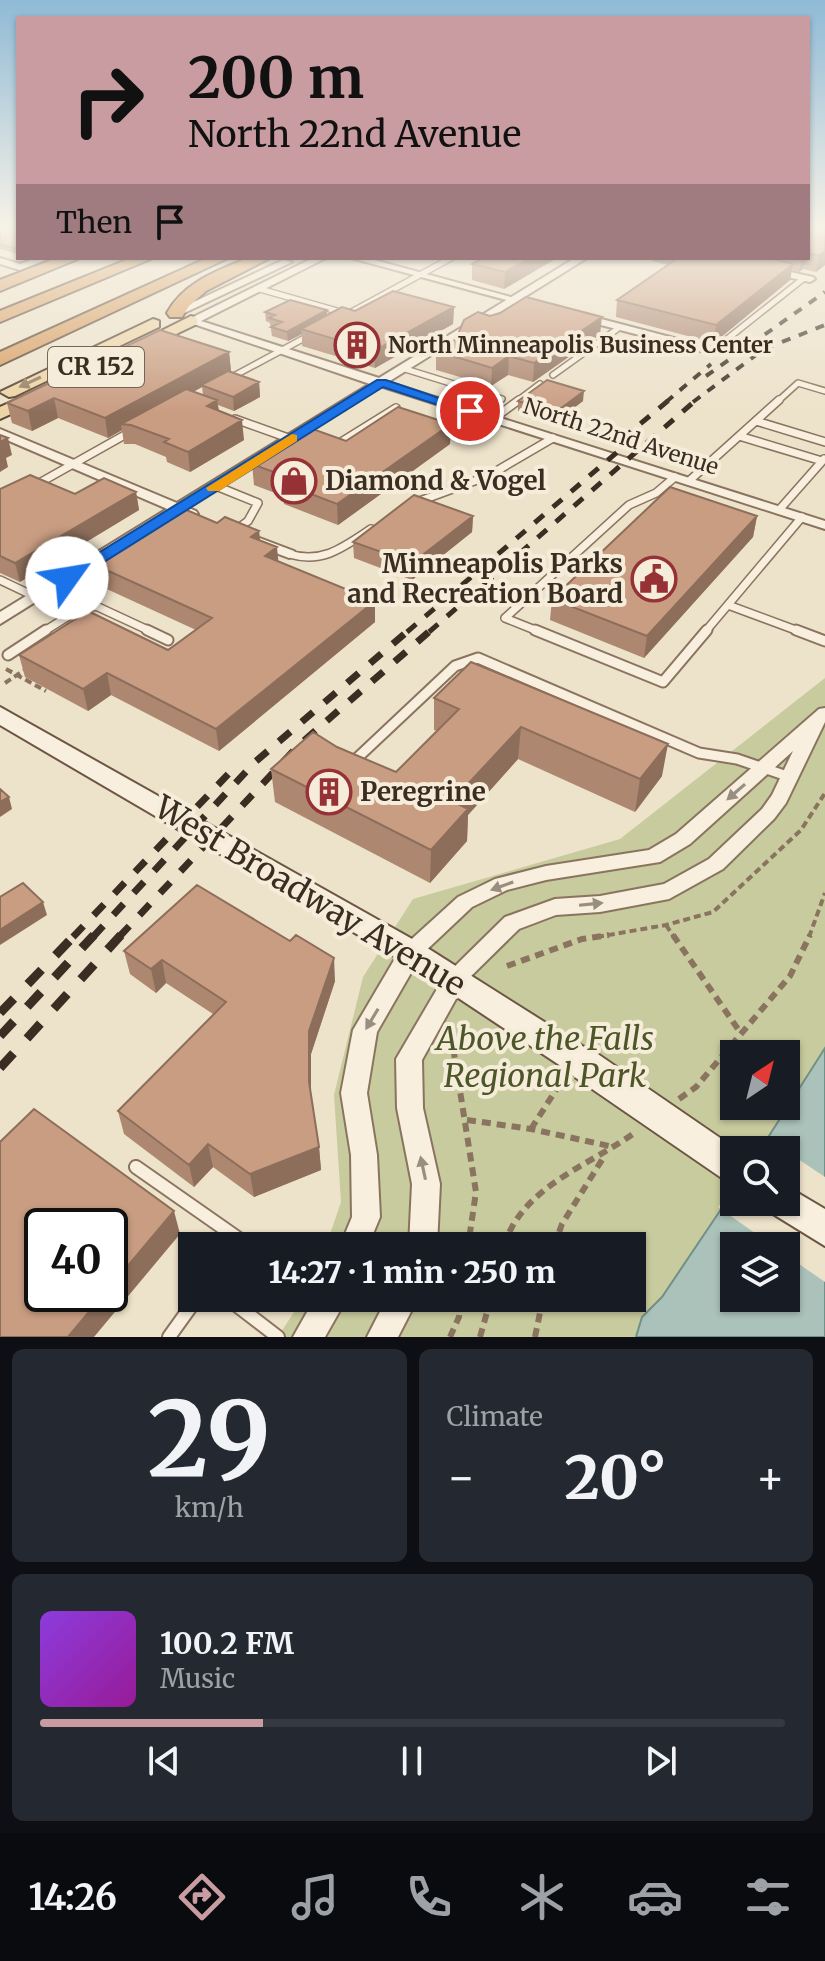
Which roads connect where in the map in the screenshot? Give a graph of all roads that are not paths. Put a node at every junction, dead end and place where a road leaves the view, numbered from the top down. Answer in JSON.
{"nodes":[{"id":1,"x":50,"y":288,"type":"edge"},
{"id":2,"x":70,"y":288,"type":"edge"},
{"id":3,"x":123,"y":288,"type":"edge"},
{"id":4,"x":154,"y":288,"type":"edge"},
{"id":5,"x":201,"y":288,"type":"edge"},
{"id":6,"x":239,"y":288,"type":"edge"},
{"id":7,"x":395,"y":288,"type":"edge"},
{"id":8,"x":473,"y":288,"type":"edge"},
{"id":9,"x":532,"y":288,"type":"edge"},
{"id":10,"x":795,"y":288,"type":"edge"},
{"id":11,"x":260,"y":289,"type":"joint"},
{"id":12,"x":515,"y":299,"type":"junction"},
{"id":13,"x":0,"y":306,"type":"edge"},
{"id":14,"x":541,"y":306,"type":"edge"},
{"id":15,"x":347,"y":314,"type":"junction"},
{"id":16,"x":574,"y":315,"type":"edge"},
{"id":17,"x":0,"y":317,"type":"edge"},
{"id":18,"x":184,"y":317,"type":"junction"},
{"id":19,"x":333,"y":322,"type":"edge"},
{"id":20,"x":620,"y":327,"type":"junction"},
{"id":21,"x":319,"y":330,"type":"edge"},
{"id":22,"x":0,"y":341,"type":"edge"},
{"id":23,"x":281,"y":351,"type":"junction"},
{"id":24,"x":712,"y":351,"type":"joint"},
{"id":25,"x":0,"y":359,"type":"edge"},
{"id":26,"x":402,"y":368,"type":"junction"},
{"id":27,"x":553,"y":375,"type":"dead end"},
{"id":28,"x":228,"y":379,"type":"edge"},
{"id":29,"x":381,"y":383,"type":"junction"},
{"id":30,"x":540,"y":384,"type":"edge"},
{"id":31,"x":825,"y":391,"type":"edge"},
{"id":32,"x":0,"y":396,"type":"edge"},
{"id":33,"x":502,"y":399,"type":"dead end"},
{"id":34,"x":396,"y":408,"type":"edge"},
{"id":35,"x":0,"y":414,"type":"edge"},
{"id":36,"x":229,"y":417,"type":"edge"},
{"id":37,"x":493,"y":419,"type":"junction"},
{"id":38,"x":756,"y":421,"type":"junction"},
{"id":39,"x":136,"y":429,"type":"edge"},
{"id":40,"x":0,"y":433,"type":"edge"},
{"id":41,"x":302,"y":435,"type":"junction"},
{"id":42,"x":739,"y":436,"type":"junction"},
{"id":43,"x":553,"y":438,"type":"junction"},
{"id":44,"x":329,"y":441,"type":"edge"},
{"id":45,"x":825,"y":442,"type":"edge"},
{"id":46,"x":824,"y":460,"type":"edge"},
{"id":47,"x":72,"y":464,"type":"junction"},
{"id":48,"x":675,"y":477,"type":"junction"},
{"id":49,"x":689,"y":481,"type":"junction"},
{"id":50,"x":216,"y":486,"type":"junction"},
{"id":51,"x":23,"y":491,"type":"edge"},
{"id":52,"x":405,"y":506,"type":"edge"},
{"id":53,"x":179,"y":509,"type":"junction"},
{"id":54,"x":779,"y":510,"type":"junction"},
{"id":55,"x":802,"y":517,"type":"junction"},
{"id":56,"x":200,"y":518,"type":"edge"},
{"id":57,"x":380,"y":523,"type":"edge"},
{"id":58,"x":825,"y":525,"type":"edge"},
{"id":59,"x":228,"y":529,"type":"joint"},
{"id":60,"x":289,"y":554,"type":"joint"},
{"id":61,"x":0,"y":580,"type":"edge"},
{"id":62,"x":39,"y":595,"type":"junction"},
{"id":63,"x":728,"y":605,"type":"junction"},
{"id":64,"x":78,"y":610,"type":"junction"},
{"id":65,"x":3,"y":614,"type":"edge"},
{"id":66,"x":168,"y":640,"type":"dead end"},
{"id":67,"x":825,"y":641,"type":"edge"},
{"id":68,"x":8,"y":655,"type":"dead end"},
{"id":69,"x":0,"y":715,"type":"edge"},
{"id":70,"x":820,"y":717,"type":"edge"},
{"id":71,"x":765,"y":767,"type":"junction"},
{"id":72,"x":342,"y":772,"type":"edge"},
{"id":73,"x":791,"y":777,"type":"junction"},
{"id":74,"x":411,"y":952,"type":"junction"},
{"id":75,"x":455,"y":979,"type":"junction"},
{"id":76,"x":720,"y":1157,"type":"edge"},
{"id":77,"x":136,"y":1167,"type":"dead end"},
{"id":78,"x":800,"y":1212,"type":"edge"},
{"id":79,"x":825,"y":1229,"type":"edge"},
{"id":80,"x":229,"y":1232,"type":"edge"},
{"id":81,"x":360,"y":1232,"type":"edge"},
{"id":82,"x":424,"y":1232,"type":"edge"},
{"id":83,"x":187,"y":1312,"type":"edge"},
{"id":84,"x":245,"y":1312,"type":"edge"},
{"id":85,"x":322,"y":1312,"type":"edge"},
{"id":86,"x":395,"y":1312,"type":"edge"},
{"id":87,"x":169,"y":1337,"type":"edge"},
{"id":88,"x":278,"y":1337,"type":"edge"},
{"id":89,"x":308,"y":1337,"type":"edge"},
{"id":90,"x":382,"y":1337,"type":"edge"}],
"edges":[{"from":1,"to":13,"type":"highway"},
{"from":2,"to":17,"type":"highway"},
{"from":3,"to":22,"type":"highway"},
{"from":4,"to":25,"type":"highway"},
{"from":5,"to":18,"type":"highway"},
{"from":6,"to":18,"type":"street","number":"CR 152"},
{"from":7,"to":15,"type":"lane"},
{"from":8,"to":12,"type":"street"},
{"from":9,"to":12,"type":"street"},
{"from":10,"to":24,"type":"lane"},
{"from":11,"to":15,"type":"lane"},
{"from":11,"to":18,"type":"street","number":"CR 152"},
{"from":12,"to":14,"type":"street"},
{"from":12,"to":26,"type":"street"},
{"from":15,"to":19,"type":"lane"},
{"from":16,"to":20,"type":"street"},
{"from":18,"to":23,"type":"street","name":"North 22nd Avenue"},
{"from":18,"to":32,"type":"main road","number":"CR 152","one_way":true},
{"from":18,"to":35,"type":"main road","number":"CR 152"},
{"from":20,"to":24,"type":"street"},
{"from":20,"to":27,"type":"lane"},
{"from":21,"to":23,"type":"lane"},
{"from":23,"to":28,"type":"lane"},
{"from":23,"to":29,"type":"street","name":"North 22nd Avenue"},
{"from":26,"to":29,"type":"street"},
{"from":26,"to":33,"type":"lane"},
{"from":29,"to":37,"type":"street","name":"North 22nd Avenue"},
{"from":29,"to":41,"type":"street"},
{"from":30,"to":37,"type":"lane"},
{"from":31,"to":38,"type":"lane"},
{"from":34,"to":44,"type":"lane"},
{"from":36,"to":41,"type":"lane"},
{"from":37,"to":43,"type":"street","name":"North 22nd Avenue"},
{"from":38,"to":42,"type":"lane"},
{"from":38,"to":45,"type":"lane"},
{"from":39,"to":47,"type":"lane"},
{"from":40,"to":47,"type":"street"},
{"from":41,"to":50,"type":"street"},
{"from":42,"to":46,"type":"lane"},
{"from":42,"to":49,"type":"lane"},
{"from":43,"to":48,"type":"street","name":"North 22nd Avenue"},
{"from":43,"to":52,"type":"lane"},
{"from":46,"to":54,"type":"lane"},
{"from":47,"to":51,"type":"lane"},
{"from":47,"to":53,"type":"street"},
{"from":48,"to":49,"type":"street","name":"North 22nd Avenue"},
{"from":48,"to":63,"type":"lane"},
{"from":49,"to":54,"type":"street","name":"North 22nd Avenue"},
{"from":50,"to":53,"type":"street"},
{"from":50,"to":59,"type":"lane"},
{"from":53,"to":56,"type":"street"},
{"from":53,"to":62,"type":"street"},
{"from":54,"to":55,"type":"street","name":"North 22nd Avenue"},
{"from":55,"to":58,"type":"street","name":"North 22nd Avenue"},
{"from":55,"to":63,"type":"lane"},
{"from":57,"to":60,"type":"lane"},
{"from":59,"to":60,"type":"street"},
{"from":61,"to":62,"type":"lane"},
{"from":62,"to":64,"type":"lane"},
{"from":62,"to":65,"type":"street"},
{"from":63,"to":67,"type":"lane"},
{"from":64,"to":66,"type":"lane"},
{"from":64,"to":68,"type":"lane"},
{"from":69,"to":74,"type":"main road","name":"West Broadway Avenue"},
{"from":70,"to":71,"type":"street"},
{"from":70,"to":73,"type":"street"},
{"from":71,"to":72,"type":"lane"},
{"from":71,"to":73,"type":"lane"},
{"from":71,"to":74,"type":"street","one_way":true},
{"from":75,"to":73,"type":"street","one_way":true},
{"from":74,"to":75,"type":"main road","name":"West Broadway Avenue"},
{"from":74,"to":81,"type":"street","one_way":true},
{"from":75,"to":76,"type":"main road","name":"West Broadway Avenue","bridge":true},
{"from":82,"to":75,"type":"street","one_way":true},
{"from":77,"to":80,"type":"lane"},
{"from":78,"to":79,"type":"main road"},
{"from":83,"to":87,"type":"lane"},
{"from":84,"to":88,"type":"lane"},
{"from":85,"to":89,"type":"street"},
{"from":86,"to":90,"type":"street"}]}
